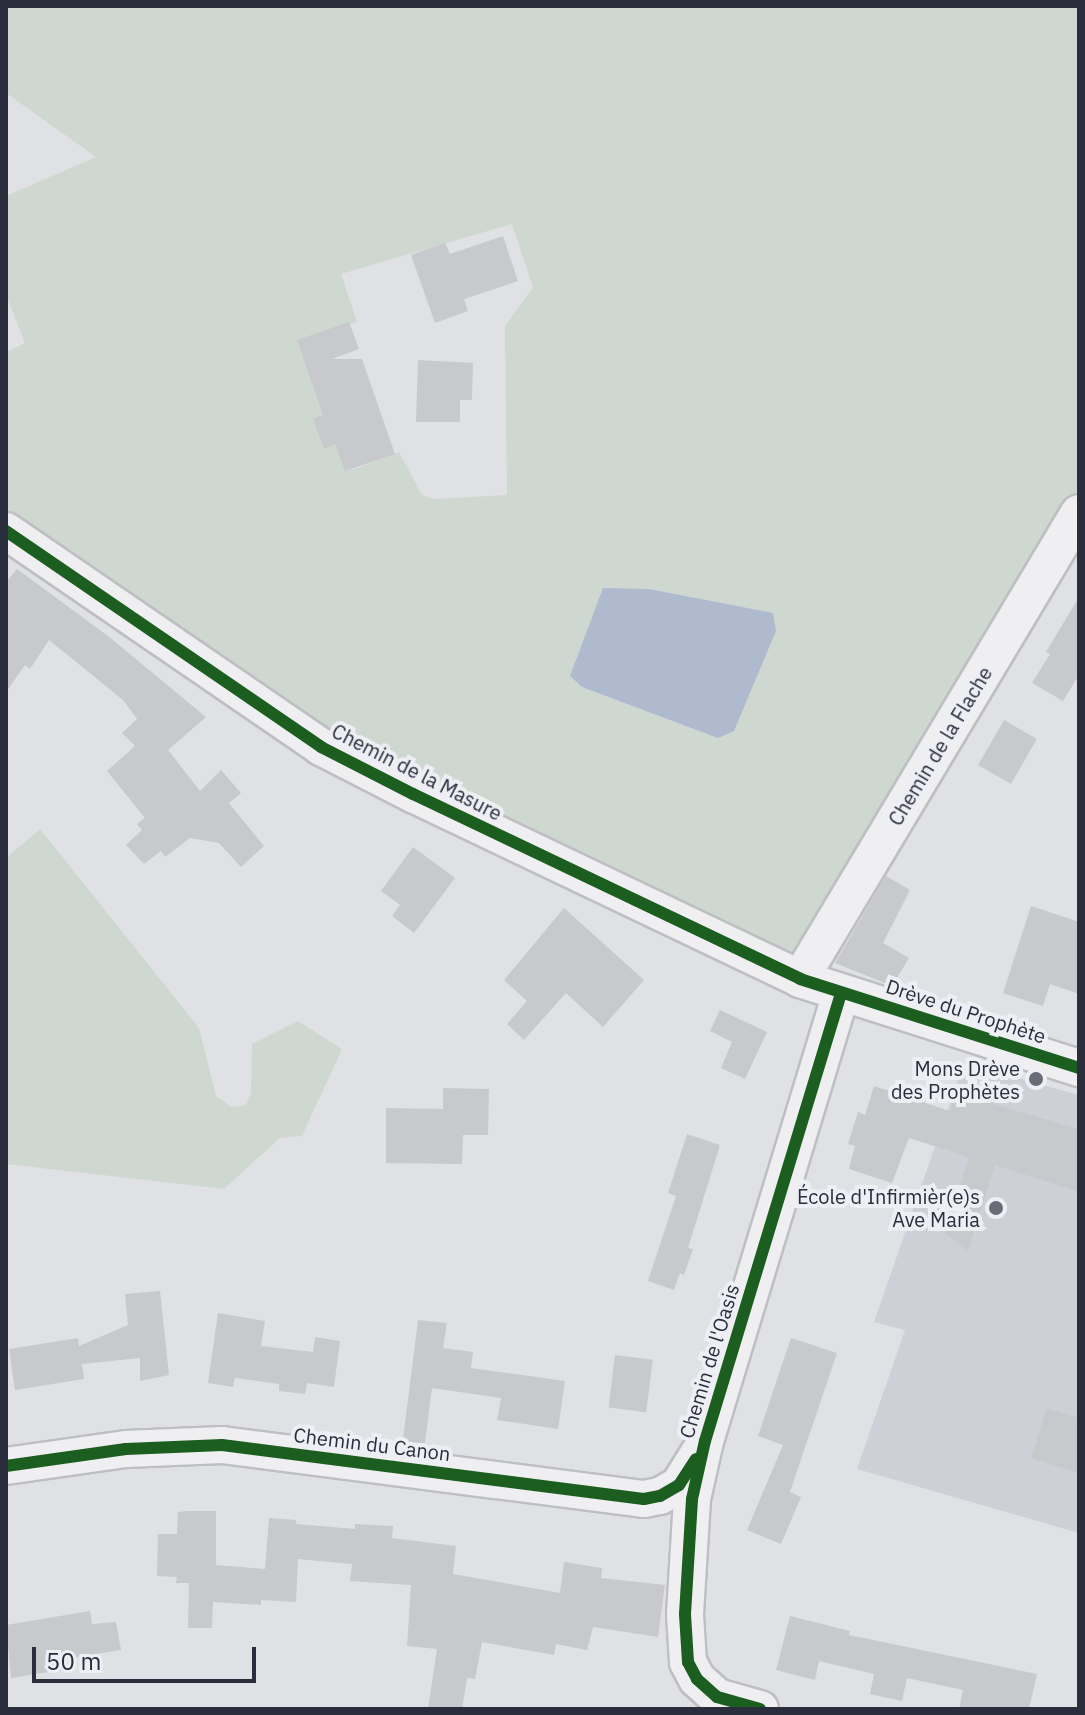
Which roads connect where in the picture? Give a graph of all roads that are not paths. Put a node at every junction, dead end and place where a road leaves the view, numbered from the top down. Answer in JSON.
{"nodes":[{"id":1,"x":1079,"y":513,"type":"edge"},
{"id":2,"x":6,"y":531,"type":"edge"},
{"id":3,"x":800,"y":979,"type":"junction"},
{"id":4,"x":841,"y":993,"type":"junction"},
{"id":5,"x":1079,"y":1068,"type":"edge"},
{"id":6,"x":705,"y":1441,"type":"junction"},
{"id":7,"x":6,"y":1466,"type":"edge"},
{"id":8,"x":760,"y":1709,"type":"edge"}],
"edges":[{"from":1,"to":3,"type":"street","name":"Chemin de la Flache"},
{"from":2,"to":3,"type":"street","name":"Chemin de la Masure"},
{"from":3,"to":4,"type":"street","name":"Chemin de la Masure"},
{"from":4,"to":5,"type":"street","name":"Drève du Prophète"},
{"from":4,"to":6,"type":"street","name":"Chemin de l'Oasis"},
{"from":6,"to":7,"type":"street","name":"Chemin du Canon"},
{"from":6,"to":8,"type":"street","name":"Chemin de l'Oasis"}]}
